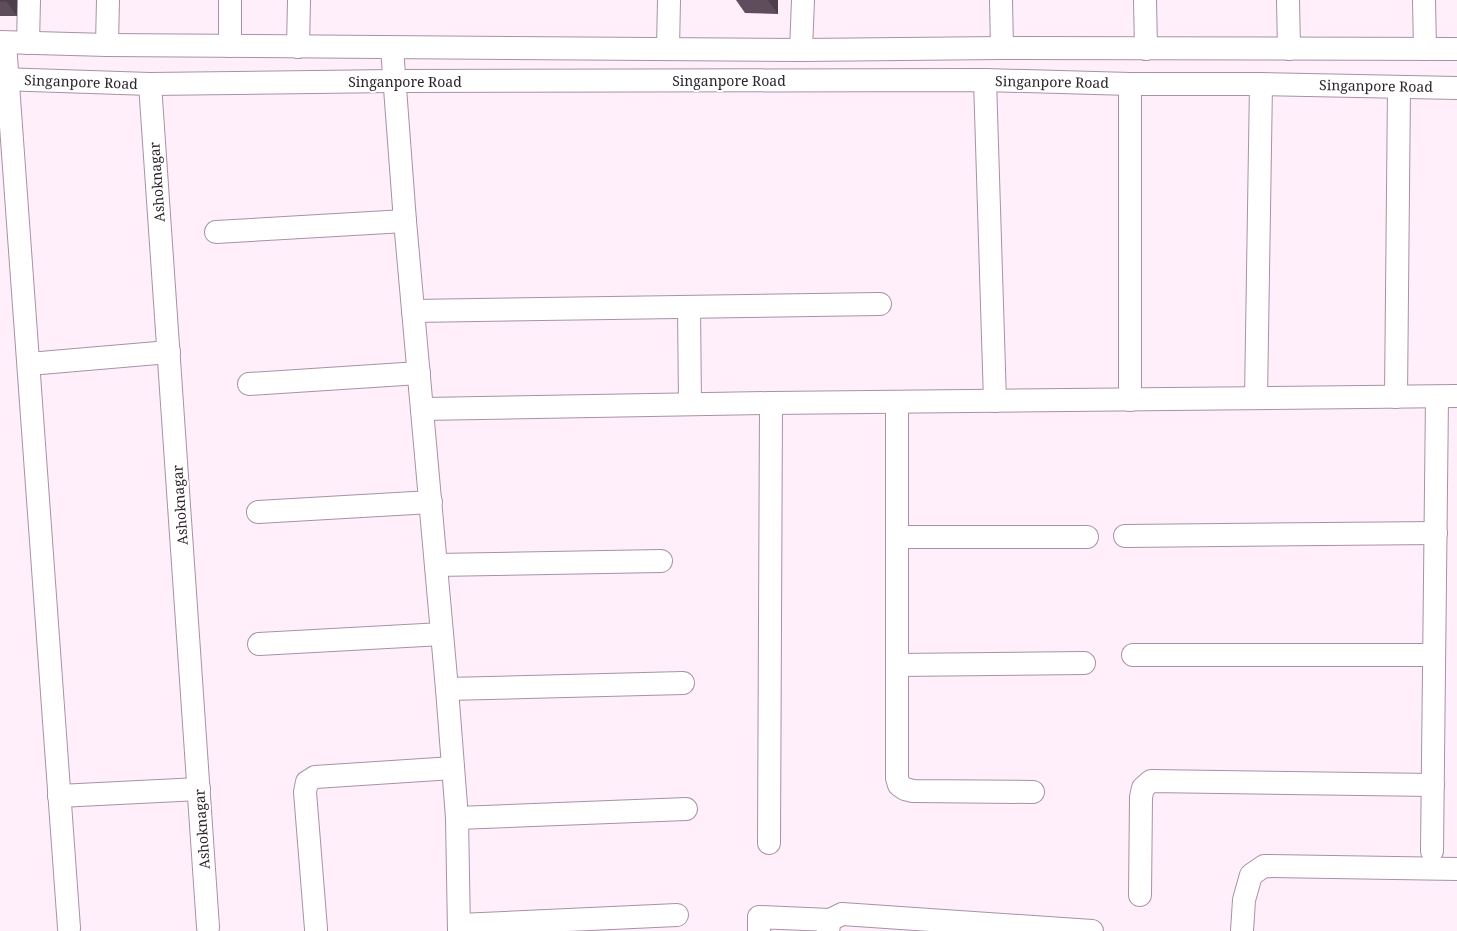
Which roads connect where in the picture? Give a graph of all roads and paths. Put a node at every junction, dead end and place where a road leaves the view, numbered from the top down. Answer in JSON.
{"nodes":[{"id":1,"x":29,"y":0,"type":"edge"},
{"id":2,"x":108,"y":0,"type":"edge"},
{"id":3,"x":230,"y":0,"type":"edge"},
{"id":4,"x":299,"y":0,"type":"edge"},
{"id":5,"x":669,"y":0,"type":"edge"},
{"id":6,"x":803,"y":0,"type":"edge"},
{"id":7,"x":1001,"y":0,"type":"edge"},
{"id":8,"x":1145,"y":0,"type":"edge"},
{"id":9,"x":1288,"y":0,"type":"edge"},
{"id":10,"x":1424,"y":0,"type":"edge"},
{"id":11,"x":3,"y":43,"type":"edge"},
{"id":12,"x":28,"y":43,"type":"junction"},
{"id":13,"x":107,"y":45,"type":"junction"},
{"id":14,"x":230,"y":46,"type":"junction"},
{"id":15,"x":298,"y":47,"type":"junction"},
{"id":16,"x":392,"y":48,"type":"junction"},
{"id":17,"x":668,"y":48,"type":"junction"},
{"id":18,"x":1002,"y":48,"type":"junction"},
{"id":19,"x":1146,"y":49,"type":"junction"},
{"id":20,"x":1289,"y":49,"type":"junction"},
{"id":21,"x":1425,"y":49,"type":"junction"},
{"id":22,"x":1457,"y":49,"type":"edge"},
{"id":23,"x":801,"y":50,"type":"junction"},
{"id":24,"x":4,"y":79,"type":"edge"},
{"id":25,"x":985,"y":80,"type":"junction"},
{"id":26,"x":394,"y":81,"type":"junction"},
{"id":27,"x":150,"y":84,"type":"junction"},
{"id":28,"x":1130,"y":84,"type":"junction"},
{"id":29,"x":1261,"y":84,"type":"junction"},
{"id":30,"x":1399,"y":87,"type":"junction"},
{"id":31,"x":1457,"y":88,"type":"edge"},
{"id":32,"x":405,"y":221,"type":"junction"},
{"id":33,"x":216,"y":232,"type":"dead end"},
{"id":34,"x":880,"y":304,"type":"dead end"},
{"id":35,"x":689,"y":307,"type":"junction"},
{"id":36,"x":413,"y":311,"type":"junction"},
{"id":37,"x":169,"y":352,"type":"junction"},
{"id":38,"x":29,"y":364,"type":"junction"},
{"id":39,"x":419,"y":373,"type":"junction"},
{"id":40,"x":250,"y":384,"type":"dead end"},
{"id":41,"x":1396,"y":396,"type":"junction"},
{"id":42,"x":1447,"y":396,"type":"edge"},
{"id":43,"x":1256,"y":398,"type":"junction"},
{"id":44,"x":1130,"y":400,"type":"junction"},
{"id":45,"x":995,"y":401,"type":"junction"},
{"id":46,"x":897,"y":402,"type":"junction"},
{"id":47,"x":771,"y":403,"type":"junction"},
{"id":48,"x":690,"y":404,"type":"junction"},
{"id":49,"x":422,"y":409,"type":"junction"},
{"id":50,"x":431,"y":502,"type":"junction"},
{"id":51,"x":258,"y":512,"type":"dead end"},
{"id":52,"x":1436,"y":533,"type":"junction"},
{"id":53,"x":1125,"y":536,"type":"dead end"},
{"id":54,"x":897,"y":537,"type":"junction"},
{"id":55,"x":1087,"y":537,"type":"dead end"},
{"id":56,"x":662,"y":561,"type":"dead end"},
{"id":57,"x":436,"y":565,"type":"junction"},
{"id":58,"x":442,"y":634,"type":"junction"},
{"id":59,"x":259,"y":644,"type":"dead end"},
{"id":60,"x":1133,"y":655,"type":"dead end"},
{"id":61,"x":1434,"y":655,"type":"junction"},
{"id":62,"x":1084,"y":663,"type":"dead end"},
{"id":63,"x":897,"y":665,"type":"junction"},
{"id":64,"x":683,"y":683,"type":"dead end"},
{"id":65,"x":447,"y":689,"type":"junction"},
{"id":66,"x":453,"y":768,"type":"junction"},
{"id":67,"x":1433,"y":785,"type":"junction"},
{"id":68,"x":199,"y":789,"type":"junction"},
{"id":69,"x":1033,"y":792,"type":"dead end"},
{"id":70,"x":59,"y":796,"type":"junction"},
{"id":71,"x":686,"y":809,"type":"dead end"},
{"id":72,"x":457,"y":818,"type":"junction"},
{"id":73,"x":768,"y":843,"type":"dead end"},
{"id":74,"x":1432,"y":851,"type":"dead end"},
{"id":75,"x":1457,"y":869,"type":"edge"},
{"id":76,"x":1140,"y":895,"type":"dead end"},
{"id":77,"x":677,"y":915,"type":"dead end"},
{"id":78,"x":908,"y":925,"type":"edge"},
{"id":79,"x":829,"y":926,"type":"edge"},
{"id":80,"x":208,"y":927,"type":"dead end"},
{"id":81,"x":69,"y":928,"type":"dead end"},
{"id":82,"x":459,"y":928,"type":"edge"},
{"id":83,"x":994,"y":928,"type":"edge"},
{"id":84,"x":316,"y":929,"type":"dead end"},
{"id":85,"x":1070,"y":930,"type":"edge"},
{"id":86,"x":759,"y":931,"type":"edge"},
{"id":87,"x":1092,"y":931,"type":"edge"},
{"id":88,"x":1242,"y":931,"type":"edge"}],
"edges":[{"from":1,"to":12,"type":"street"},
{"from":2,"to":13,"type":"street"},
{"from":3,"to":14,"type":"street"},
{"from":4,"to":15,"type":"street"},
{"from":5,"to":17,"type":"street"},
{"from":6,"to":23,"type":"street"},
{"from":7,"to":18,"type":"street"},
{"from":8,"to":19,"type":"street"},
{"from":9,"to":20,"type":"street"},
{"from":10,"to":21,"type":"street"},
{"from":11,"to":12,"type":"street"},
{"from":11,"to":24,"type":"street"},
{"from":12,"to":13,"type":"street"},
{"from":13,"to":14,"type":"street"},
{"from":14,"to":15,"type":"street"},
{"from":15,"to":16,"type":"street"},
{"from":16,"to":17,"type":"street"},
{"from":16,"to":26,"type":"street"},
{"from":17,"to":23,"type":"street"},
{"from":18,"to":19,"type":"street"},
{"from":18,"to":23,"type":"street"},
{"from":19,"to":20,"type":"street"},
{"from":20,"to":21,"type":"street"},
{"from":21,"to":22,"type":"street"},
{"from":24,"to":27,"type":"street","name":"Singanpore Road"},
{"from":24,"to":38,"type":"street"},
{"from":25,"to":26,"type":"street","name":"Singanpore Road"},
{"from":25,"to":28,"type":"street","name":"Singanpore Road"},
{"from":25,"to":45,"type":"street"},
{"from":26,"to":27,"type":"street","name":"Singanpore Road"},
{"from":26,"to":32,"type":"street"},
{"from":27,"to":37,"type":"street","name":"Ashoknagar"},
{"from":28,"to":29,"type":"street","name":"Singanpore Road"},
{"from":28,"to":44,"type":"street"},
{"from":29,"to":30,"type":"street","name":"Singanpore Road"},
{"from":29,"to":43,"type":"street"},
{"from":30,"to":31,"type":"street","name":"Singanpore Road"},
{"from":30,"to":41,"type":"street"},
{"from":32,"to":33,"type":"street"},
{"from":32,"to":36,"type":"street"},
{"from":34,"to":35,"type":"street"},
{"from":35,"to":36,"type":"street"},
{"from":35,"to":48,"type":"street"},
{"from":36,"to":39,"type":"street"},
{"from":37,"to":38,"type":"street"},
{"from":37,"to":68,"type":"street","name":"Ashoknagar"},
{"from":38,"to":70,"type":"street"},
{"from":39,"to":40,"type":"street"},
{"from":39,"to":49,"type":"street"},
{"from":41,"to":42,"type":"street"},
{"from":41,"to":43,"type":"street"},
{"from":42,"to":52,"type":"street"},
{"from":43,"to":44,"type":"street"},
{"from":44,"to":45,"type":"street"},
{"from":45,"to":46,"type":"street"},
{"from":46,"to":47,"type":"street"},
{"from":46,"to":54,"type":"street"},
{"from":47,"to":48,"type":"street"},
{"from":47,"to":73,"type":"street"},
{"from":48,"to":49,"type":"street"},
{"from":49,"to":50,"type":"street"},
{"from":50,"to":51,"type":"street"},
{"from":50,"to":57,"type":"street"},
{"from":52,"to":53,"type":"street"},
{"from":52,"to":61,"type":"street"},
{"from":54,"to":55,"type":"street"},
{"from":54,"to":63,"type":"street"},
{"from":56,"to":57,"type":"street"},
{"from":57,"to":58,"type":"street"},
{"from":58,"to":59,"type":"street"},
{"from":58,"to":65,"type":"street"},
{"from":60,"to":61,"type":"street"},
{"from":61,"to":67,"type":"street"},
{"from":62,"to":63,"type":"street"},
{"from":63,"to":69,"type":"street"},
{"from":64,"to":65,"type":"street"},
{"from":65,"to":66,"type":"street"},
{"from":66,"to":72,"type":"street"},
{"from":66,"to":84,"type":"street"},
{"from":67,"to":74,"type":"street"},
{"from":67,"to":76,"type":"street"},
{"from":68,"to":70,"type":"street"},
{"from":68,"to":80,"type":"street","name":"Ashoknagar"},
{"from":70,"to":81,"type":"street"},
{"from":71,"to":72,"type":"street"},
{"from":72,"to":82,"type":"street"},
{"from":75,"to":88,"type":"street"},
{"from":77,"to":82,"type":"street"},
{"from":78,"to":79,"type":"street"},
{"from":78,"to":83,"type":"street"},
{"from":79,"to":86,"type":"street"},
{"from":83,"to":85,"type":"street"},
{"from":85,"to":87,"type":"street"}]}
